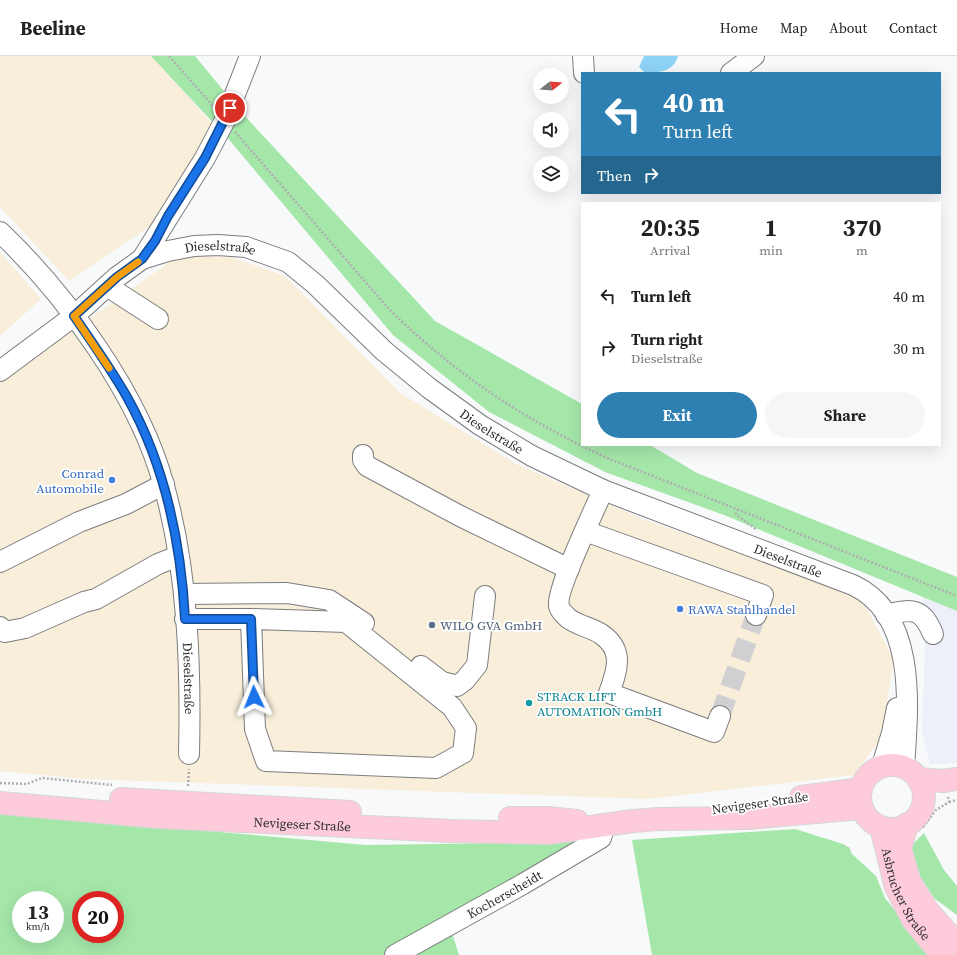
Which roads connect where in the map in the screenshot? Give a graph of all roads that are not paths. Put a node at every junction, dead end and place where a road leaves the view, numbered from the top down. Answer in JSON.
{"nodes":[{"id":1,"x":250,"y":56,"type":"edge"},
{"id":2,"x":583,"y":56,"type":"edge"},
{"id":3,"x":754,"y":56,"type":"edge"},
{"id":4,"x":584,"y":72,"type":"edge"},
{"id":5,"x":732,"y":72,"type":"edge"},
{"id":6,"x":0,"y":232,"type":"edge"},
{"id":7,"x":142,"y":259,"type":"junction"},
{"id":8,"x":107,"y":286,"type":"junction"},
{"id":9,"x":74,"y":316,"type":"junction"},
{"id":10,"x":158,"y":319,"type":"dead end"},
{"id":11,"x":0,"y":371,"type":"edge"},
{"id":12,"x":363,"y":455,"type":"dead end"},
{"id":13,"x":164,"y":484,"type":"junction"},
{"id":14,"x":603,"y":490,"type":"junction"},
{"id":15,"x":585,"y":531,"type":"junction"},
{"id":16,"x":178,"y":556,"type":"junction"},
{"id":17,"x":0,"y":562,"type":"edge"},
{"id":18,"x":569,"y":569,"type":"junction"},
{"id":19,"x":184,"y":594,"type":"junction"},
{"id":20,"x":485,"y":596,"type":"dead end"},
{"id":21,"x":756,"y":615,"type":"tunnel mouth"},
{"id":22,"x":886,"y":615,"type":"junction"},
{"id":23,"x":185,"y":619,"type":"junction"},
{"id":24,"x":251,"y":619,"type":"junction"},
{"id":25,"x":0,"y":627,"type":"edge"},
{"id":26,"x":933,"y":634,"type":"dead end"},
{"id":27,"x":906,"y":678,"type":"junction"},
{"id":28,"x":720,"y":716,"type":"tunnel mouth"},
{"id":29,"x":189,"y":754,"type":"dead end"},
{"id":30,"x":882,"y":766,"type":"junction"},
{"id":31,"x":911,"y":773,"type":"junction"},
{"id":32,"x":0,"y":791,"type":"edge"},
{"id":33,"x":953,"y":793,"type":"edge"},
{"id":34,"x":861,"y":798,"type":"junction"},
{"id":35,"x":923,"y":802,"type":"junction"},
{"id":36,"x":0,"y":803,"type":"edge"},
{"id":37,"x":604,"y":824,"type":"junction"},
{"id":38,"x":915,"y":826,"type":"junction"},
{"id":39,"x":881,"y":827,"type":"junction"},
{"id":40,"x":946,"y":946,"type":"edge"},
{"id":41,"x":395,"y":955,"type":"edge"}],
"edges":[{"from":1,"to":7,"type":"street"},
{"from":2,"to":4,"type":"street"},
{"from":3,"to":5,"type":"street"},
{"from":6,"to":9,"type":"street","name":"Dieselstraße"},
{"from":7,"to":8,"type":"street","name":"Dieselstraße"},
{"from":7,"to":14,"type":"street","name":"Dieselstraße"},
{"from":8,"to":9,"type":"street","name":"Dieselstraße"},
{"from":8,"to":10,"type":"street"},
{"from":9,"to":11,"type":"street","name":"Dieselstraße"},
{"from":9,"to":13,"type":"street","name":"Dieselstraße"},
{"from":12,"to":18,"type":"street"},
{"from":13,"to":16,"type":"street","name":"Dieselstraße"},
{"from":13,"to":17,"type":"street"},
{"from":14,"to":15,"type":"street"},
{"from":14,"to":22,"type":"street","name":"Dieselstraße"},
{"from":15,"to":18,"type":"street"},
{"from":15,"to":21,"type":"street"},
{"from":16,"to":19,"type":"street","name":"Dieselstraße"},
{"from":16,"to":25,"type":"street"},
{"from":18,"to":28,"type":"street"},
{"from":19,"to":20,"type":"street"},
{"from":19,"to":23,"type":"street","name":"Dieselstraße"},
{"from":22,"to":26,"type":"street"},
{"from":22,"to":27,"type":"street","name":"Dieselstraße"},
{"from":23,"to":24,"type":"street"},
{"from":23,"to":29,"type":"street","name":"Dieselstraße"},
{"from":24,"to":24,"type":"street"},
{"from":27,"to":30,"type":"street","name":"Dieselstraße"},
{"from":27,"to":31,"type":"street","name":"Dieselstraße"},
{"from":30,"to":31,"type":"main road"},
{"from":30,"to":34,"type":"main road"},
{"from":31,"to":33,"type":"main road"},
{"from":31,"to":35,"type":"main road"},
{"from":32,"to":37,"type":"main road","name":"Nevigeser Straße"},
{"from":33,"to":35,"type":"main road"},
{"from":34,"to":37,"type":"main road","name":"Nevigeser Straße"},
{"from":34,"to":39,"type":"main road"},
{"from":35,"to":38,"type":"main road"},
{"from":36,"to":37,"type":"main road","name":"Nevigeser Straße"},
{"from":37,"to":41,"type":"street","name":"Kocherscheidt"},
{"from":38,"to":39,"type":"main road"},
{"from":38,"to":40,"type":"main road","name":"Asbrucher Straße"},
{"from":39,"to":40,"type":"main road","name":"Asbrucher Straße"}]}
